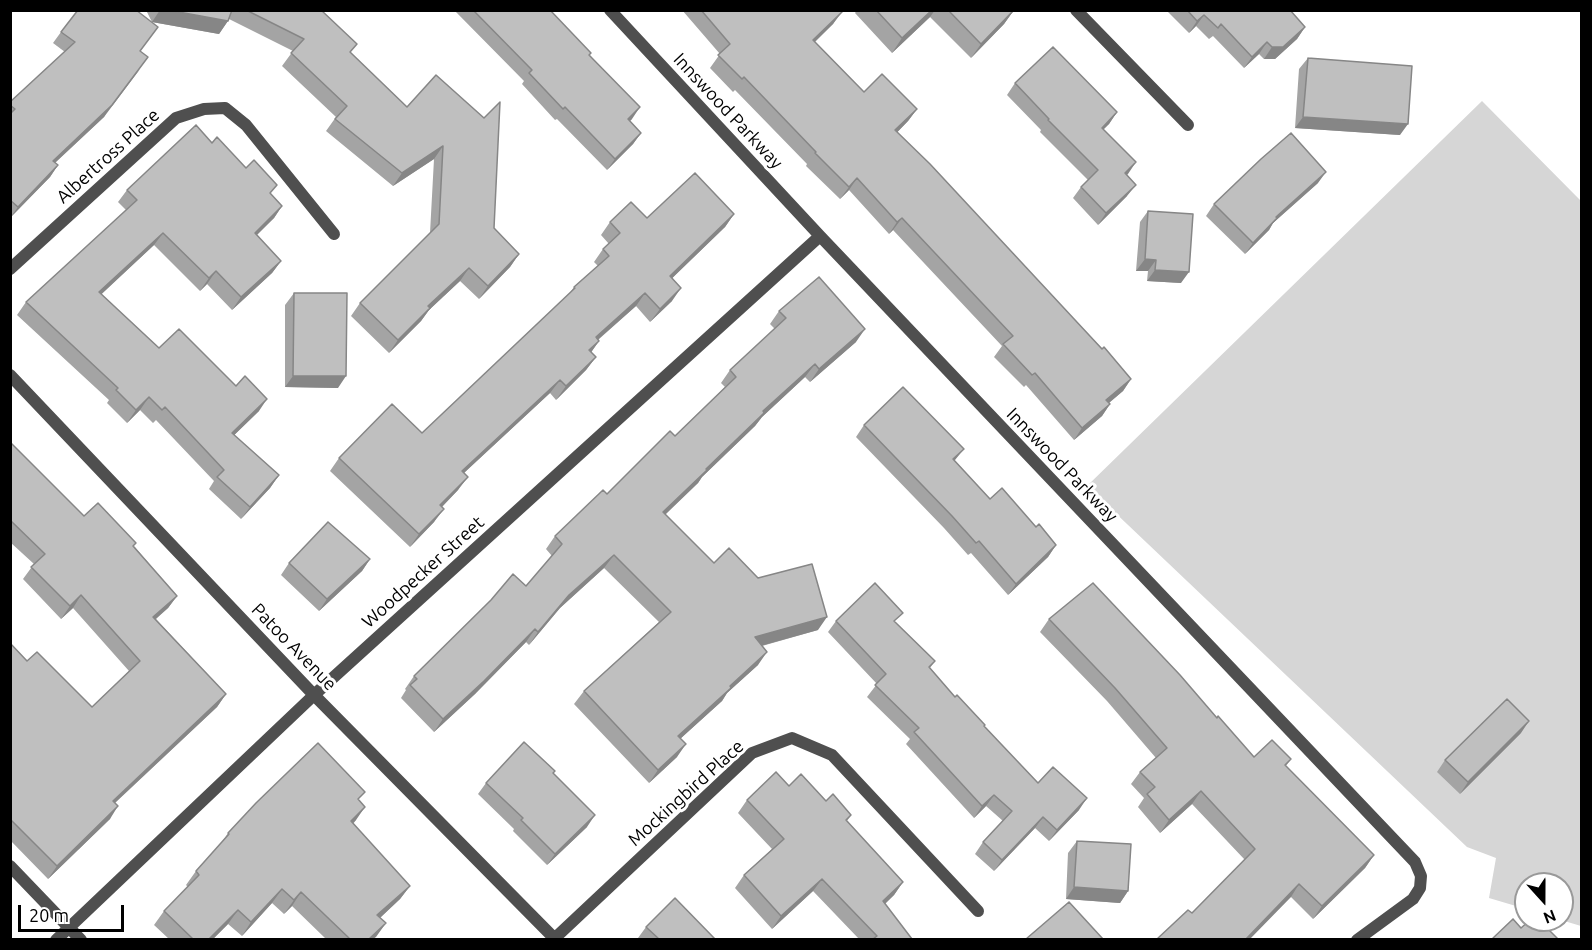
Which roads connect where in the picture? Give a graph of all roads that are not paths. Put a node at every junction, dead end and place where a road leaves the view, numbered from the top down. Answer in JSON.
{"nodes":[{"id":1,"x":610,"y":10,"type":"edge"},
{"id":2,"x":1076,"y":10,"type":"edge"},
{"id":3,"x":1188,"y":125,"type":"dead end"},
{"id":4,"x":333,"y":234,"type":"dead end"},
{"id":5,"x":820,"y":236,"type":"junction"},
{"id":6,"x":10,"y":269,"type":"edge"},
{"id":7,"x":10,"y":375,"type":"edge"},
{"id":8,"x":314,"y":695,"type":"junction"},
{"id":9,"x":10,"y":866,"type":"edge"},
{"id":10,"x":978,"y":911,"type":"dead end"},
{"id":11,"x":69,"y":926,"type":"junction"},
{"id":12,"x":56,"y":939,"type":"edge"},
{"id":13,"x":81,"y":939,"type":"edge"},
{"id":14,"x":555,"y":939,"type":"edge"},
{"id":15,"x":1357,"y":939,"type":"edge"}],
"edges":[{"from":1,"to":5,"type":"street","name":"Innswood Parkway"},
{"from":2,"to":3,"type":"street"},
{"from":4,"to":6,"type":"street","name":"Albertross Place"},
{"from":5,"to":8,"type":"street","name":"Woodpecker Street"},
{"from":5,"to":15,"type":"street","name":"Innswood Parkway"},
{"from":7,"to":8,"type":"street","name":"Patoo Avenue"},
{"from":8,"to":11,"type":"street","name":"Woodpecker Street"},
{"from":8,"to":14,"type":"street","name":"Patoo Avenue"},
{"from":9,"to":11,"type":"street"},
{"from":10,"to":14,"type":"street","name":"Mockingbird Place"},
{"from":11,"to":12,"type":"street","name":"Woodpecker Street"},
{"from":11,"to":13,"type":"street"}]}
